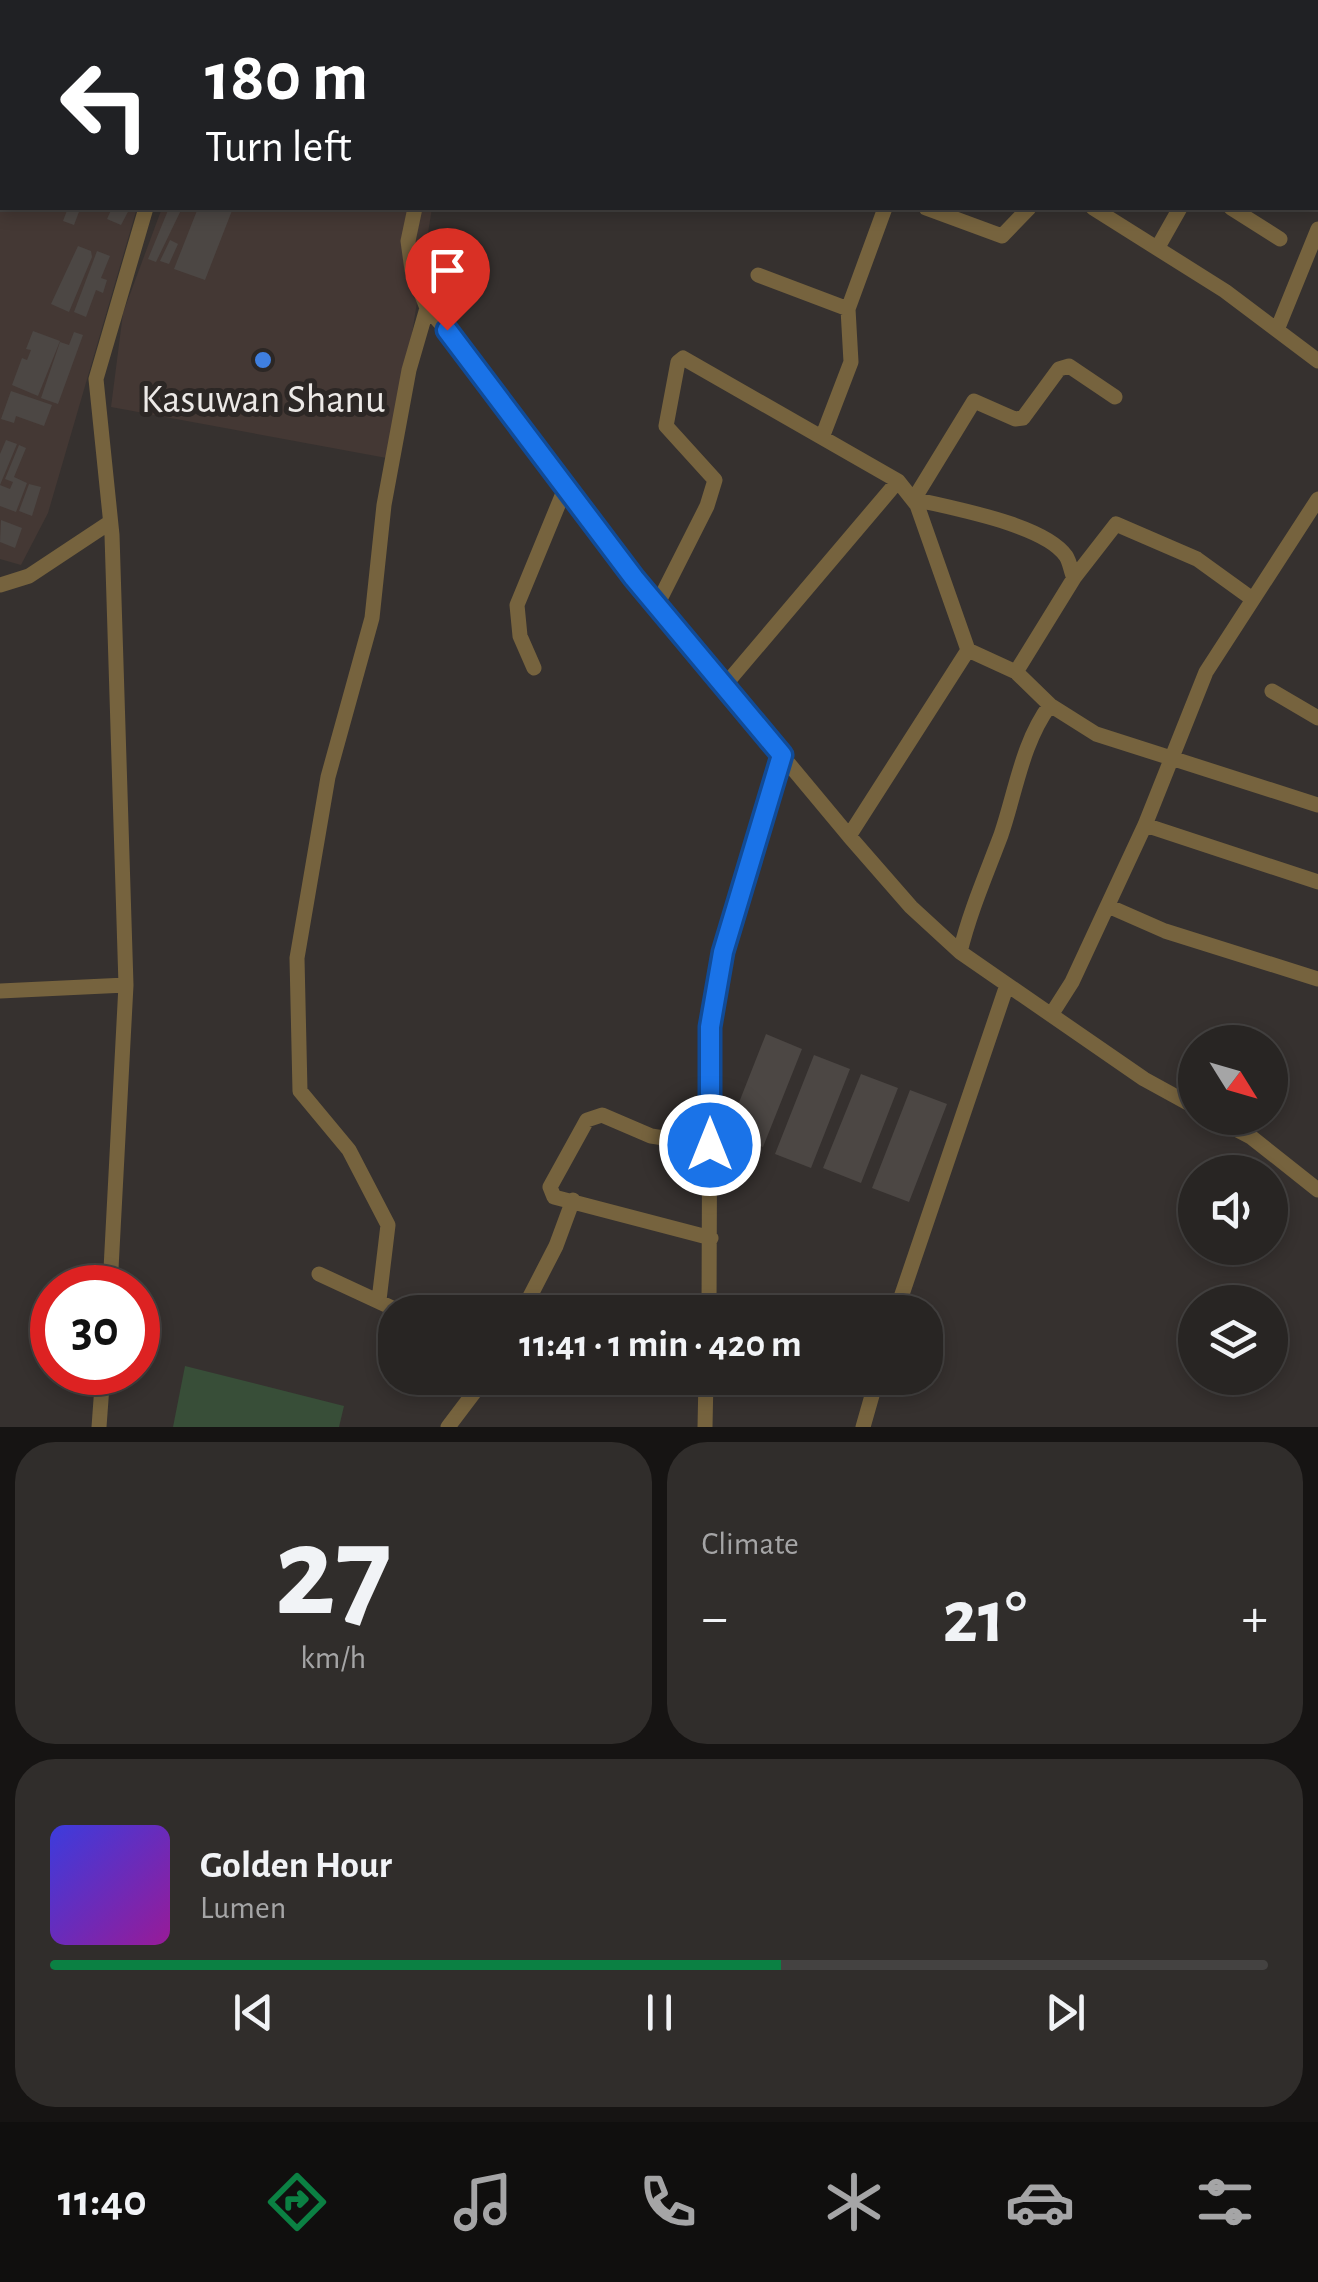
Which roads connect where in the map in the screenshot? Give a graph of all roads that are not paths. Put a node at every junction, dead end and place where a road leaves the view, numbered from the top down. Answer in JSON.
{"nodes":[{"id":1,"x":145,"y":210,"type":"edge"},
{"id":2,"x":415,"y":210,"type":"edge"},
{"id":3,"x":884,"y":210,"type":"edge"},
{"id":4,"x":931,"y":210,"type":"edge"},
{"id":5,"x":1027,"y":210,"type":"edge"},
{"id":6,"x":1096,"y":210,"type":"edge"},
{"id":7,"x":1179,"y":210,"type":"edge"},
{"id":8,"x":1233,"y":210,"type":"edge"},
{"id":9,"x":1318,"y":229,"type":"edge"},
{"id":10,"x":1280,"y":239,"type":"dead end"},
{"id":11,"x":1158,"y":247,"type":"junction"},
{"id":12,"x":758,"y":275,"type":"dead end"},
{"id":13,"x":427,"y":308,"type":"junction"},
{"id":14,"x":848,"y":309,"type":"junction"},
{"id":15,"x":1276,"y":330,"type":"junction"},
{"id":16,"x":1318,"y":361,"type":"edge"},
{"id":17,"x":1116,"y":397,"type":"dead end"},
{"id":18,"x":822,"y":435,"type":"junction"},
{"id":19,"x":898,"y":481,"type":"junction"},
{"id":20,"x":566,"y":486,"type":"junction"},
{"id":21,"x":914,"y":499,"type":"junction"},
{"id":22,"x":1316,"y":504,"type":"edge"},
{"id":23,"x":109,"y":523,"type":"junction"},
{"id":24,"x":1074,"y":578,"type":"junction"},
{"id":25,"x":0,"y":584,"type":"edge"},
{"id":26,"x":1251,"y":598,"type":"junction"},
{"id":27,"x":657,"y":605,"type":"junction"},
{"id":28,"x":968,"y":650,"type":"junction"},
{"id":29,"x":534,"y":668,"type":"dead end"},
{"id":30,"x":1016,"y":672,"type":"junction"},
{"id":31,"x":725,"y":685,"type":"junction"},
{"id":32,"x":1272,"y":692,"type":"dead end"},
{"id":33,"x":1050,"y":705,"type":"junction"},
{"id":34,"x":1318,"y":718,"type":"edge"},
{"id":35,"x":782,"y":755,"type":"junction"},
{"id":36,"x":1172,"y":761,"type":"junction"},
{"id":37,"x":1318,"y":804,"type":"edge"},
{"id":38,"x":1145,"y":825,"type":"junction"},
{"id":39,"x":849,"y":836,"type":"junction"},
{"id":40,"x":1318,"y":882,"type":"edge"},
{"id":41,"x":1108,"y":906,"type":"junction"},
{"id":42,"x":960,"y":952,"type":"junction"},
{"id":43,"x":1318,"y":979,"type":"edge"},
{"id":44,"x":1007,"y":984,"type":"junction"},
{"id":45,"x":126,"y":985,"type":"junction"},
{"id":46,"x":0,"y":992,"type":"edge"},
{"id":47,"x":1051,"y":1015,"type":"junction"},
{"id":48,"x":1178,"y":1097,"type":"edge"},
{"id":49,"x":1247,"y":1135,"type":"edge"},
{"id":50,"x":710,"y":1145,"type":"junction"},
{"id":51,"x":1318,"y":1190,"type":"edge"},
{"id":52,"x":574,"y":1200,"type":"junction"},
{"id":53,"x":711,"y":1238,"type":"junction"},
{"id":54,"x":111,"y":1265,"type":"edge"},
{"id":55,"x":319,"y":1274,"type":"dead end"},
{"id":56,"x":379,"y":1295,"type":"edge"},
{"id":57,"x":531,"y":1295,"type":"edge"},
{"id":58,"x":709,"y":1295,"type":"edge"},
{"id":59,"x":902,"y":1295,"type":"edge"},
{"id":60,"x":378,"y":1300,"type":"edge"},
{"id":61,"x":101,"y":1395,"type":"edge"},
{"id":62,"x":472,"y":1395,"type":"edge"},
{"id":63,"x":706,"y":1395,"type":"edge"},
{"id":64,"x":872,"y":1395,"type":"edge"},
{"id":65,"x":99,"y":1427,"type":"edge"},
{"id":66,"x":448,"y":1427,"type":"edge"},
{"id":67,"x":705,"y":1427,"type":"edge"},
{"id":68,"x":862,"y":1427,"type":"edge"}],
"edges":[{"from":1,"to":23,"type":"street"},
{"from":2,"to":13,"type":"street"},
{"from":3,"to":14,"type":"street"},
{"from":4,"to":5,"type":"street"},
{"from":6,"to":11,"type":"street"},
{"from":7,"to":11,"type":"street"},
{"from":8,"to":10,"type":"street"},
{"from":9,"to":15,"type":"street"},
{"from":11,"to":15,"type":"street"},
{"from":12,"to":14,"type":"street"},
{"from":13,"to":20,"type":"street"},
{"from":13,"to":56,"type":"street"},
{"from":14,"to":18,"type":"street"},
{"from":15,"to":16,"type":"street"},
{"from":17,"to":21,"type":"street"},
{"from":18,"to":19,"type":"street"},
{"from":18,"to":27,"type":"street"},
{"from":19,"to":21,"type":"street"},
{"from":19,"to":31,"type":"street"},
{"from":20,"to":27,"type":"street"},
{"from":20,"to":29,"type":"street"},
{"from":21,"to":24,"type":"street"},
{"from":21,"to":28,"type":"street"},
{"from":22,"to":26,"type":"street"},
{"from":23,"to":25,"type":"street"},
{"from":23,"to":45,"type":"street"},
{"from":24,"to":26,"type":"street"},
{"from":24,"to":30,"type":"street"},
{"from":26,"to":36,"type":"street"},
{"from":27,"to":31,"type":"street"},
{"from":28,"to":30,"type":"street"},
{"from":28,"to":39,"type":"street"},
{"from":30,"to":33,"type":"street"},
{"from":31,"to":35,"type":"street"},
{"from":32,"to":34,"type":"street"},
{"from":33,"to":36,"type":"street"},
{"from":33,"to":42,"type":"street"},
{"from":35,"to":39,"type":"street"},
{"from":35,"to":50,"type":"street"},
{"from":36,"to":37,"type":"street"},
{"from":36,"to":38,"type":"street"},
{"from":38,"to":40,"type":"street"},
{"from":38,"to":41,"type":"street"},
{"from":39,"to":42,"type":"street"},
{"from":41,"to":43,"type":"street"},
{"from":41,"to":47,"type":"street"},
{"from":42,"to":44,"type":"street"},
{"from":44,"to":47,"type":"street"},
{"from":44,"to":59,"type":"street"},
{"from":45,"to":46,"type":"street"},
{"from":45,"to":54,"type":"street"},
{"from":47,"to":48,"type":"street"},
{"from":49,"to":51,"type":"street"},
{"from":50,"to":52,"type":"street"},
{"from":50,"to":53,"type":"street"},
{"from":52,"to":53,"type":"street"},
{"from":52,"to":57,"type":"street"},
{"from":53,"to":58,"type":"street"},
{"from":55,"to":60,"type":"street"},
{"from":61,"to":65,"type":"street"},
{"from":62,"to":66,"type":"street"},
{"from":63,"to":67,"type":"street"},
{"from":64,"to":68,"type":"street"}]}
